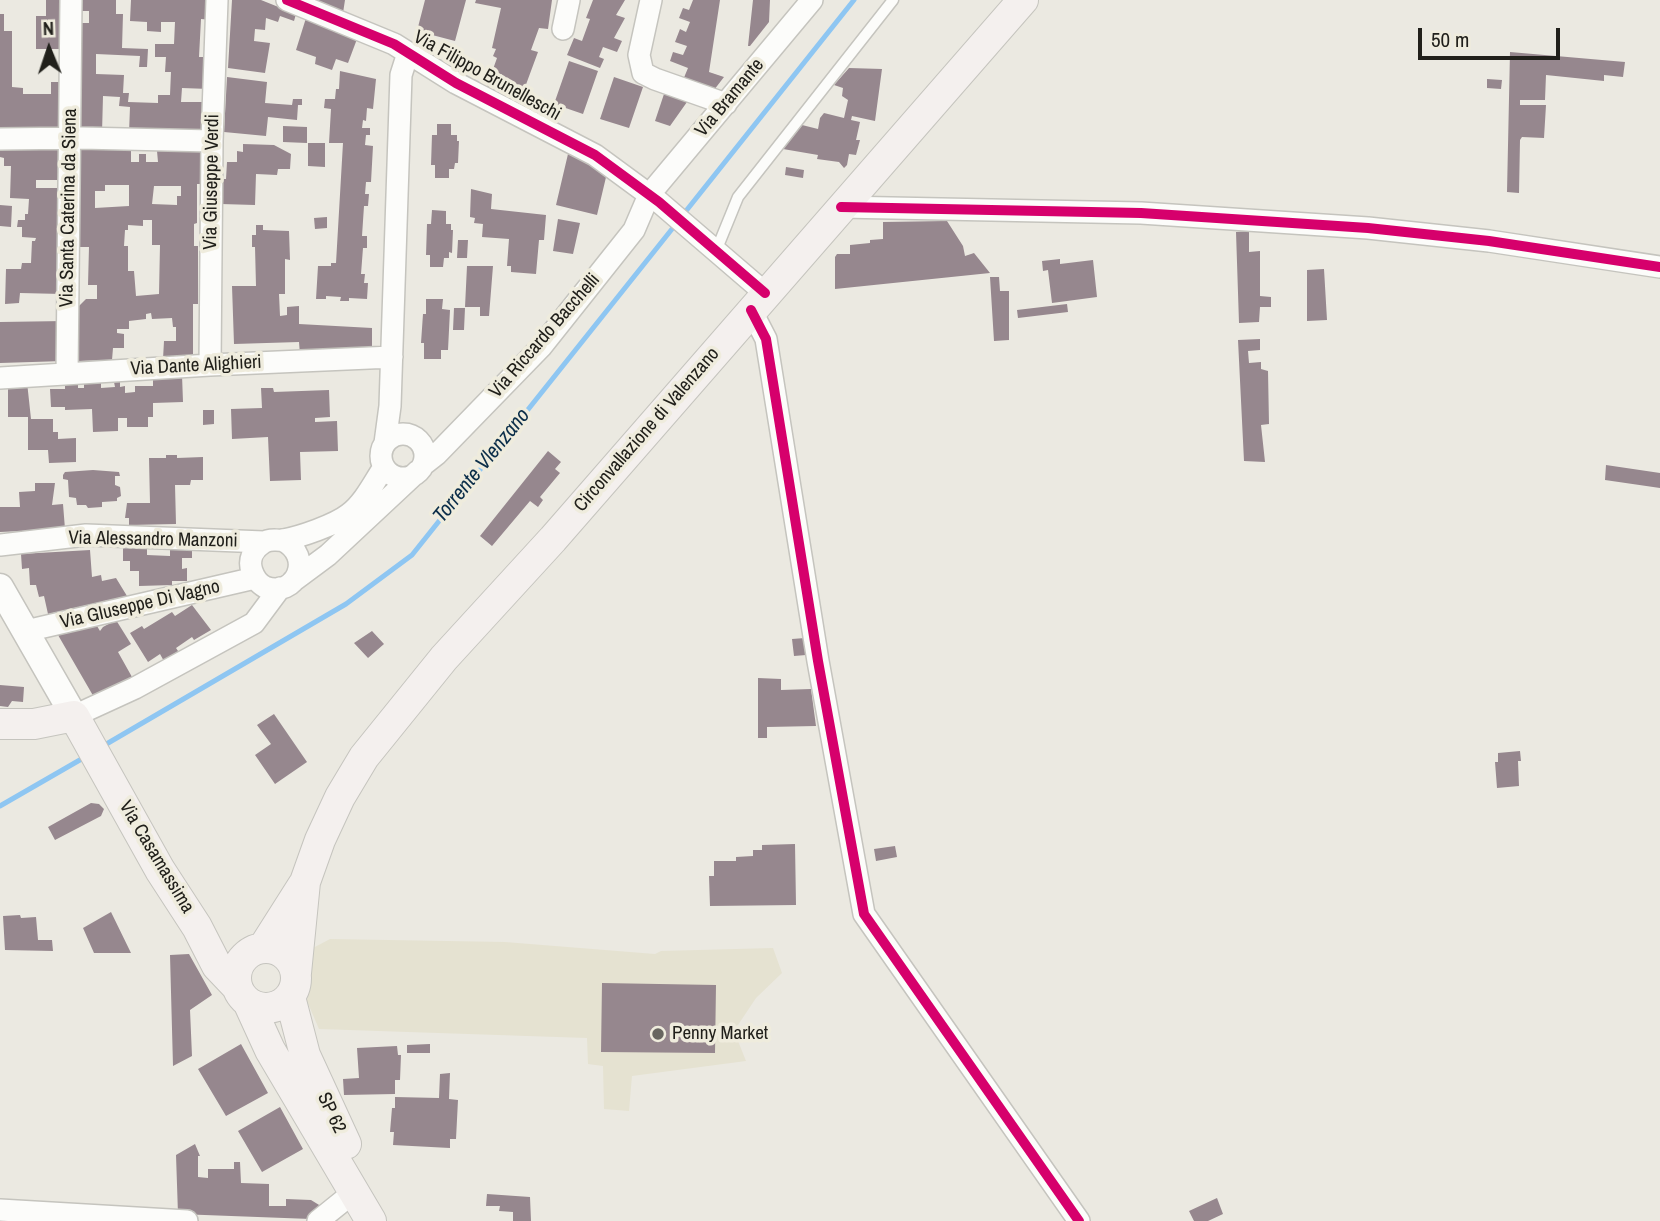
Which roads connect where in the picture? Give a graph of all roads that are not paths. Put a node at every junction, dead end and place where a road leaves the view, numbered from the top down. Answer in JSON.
{"nodes":[{"id":1,"x":71,"y":0,"type":"edge"},
{"id":2,"x":217,"y":0,"type":"edge"},
{"id":3,"x":287,"y":0,"type":"edge"},
{"id":4,"x":569,"y":0,"type":"edge"},
{"id":5,"x":650,"y":0,"type":"edge"},
{"id":6,"x":812,"y":0,"type":"edge"},
{"id":7,"x":893,"y":0,"type":"edge"},
{"id":8,"x":1023,"y":0,"type":"edge"},
{"id":9,"x":564,"y":29,"type":"dead end"},
{"id":10,"x":408,"y":53,"type":"junction"},
{"id":11,"x":726,"y":104,"type":"junction"},
{"id":12,"x":70,"y":138,"type":"junction"},
{"id":13,"x":0,"y":139,"type":"edge"},
{"id":14,"x":212,"y":141,"type":"junction"},
{"id":15,"x":654,"y":199,"type":"junction"},
{"id":16,"x":841,"y":207,"type":"junction"},
{"id":17,"x":716,"y":251,"type":"junction"},
{"id":18,"x":1660,"y":267,"type":"edge"},
{"id":19,"x":758,"y":302,"type":"junction"},
{"id":20,"x":392,"y":357,"type":"junction"},
{"id":21,"x":210,"y":365,"type":"junction"},
{"id":22,"x":67,"y":374,"type":"junction"},
{"id":23,"x":0,"y":378,"type":"edge"},
{"id":24,"x":385,"y":443,"type":"junction"},
{"id":25,"x":384,"y":467,"type":"junction"},
{"id":26,"x":421,"y":468,"type":"junction"},
{"id":27,"x":273,"y":541,"type":"junction"},
{"id":28,"x":0,"y":545,"type":"edge"},
{"id":29,"x":255,"y":578,"type":"junction"},
{"id":30,"x":287,"y":585,"type":"junction"},
{"id":31,"x":0,"y":587,"type":"edge"},
{"id":32,"x":26,"y":631,"type":"junction"},
{"id":33,"x":78,"y":722,"type":"junction"},
{"id":34,"x":0,"y":724,"type":"edge"},
{"id":35,"x":305,"y":882,"type":"junction"},
{"id":36,"x":197,"y":927,"type":"junction"},
{"id":37,"x":254,"y":951,"type":"junction"},
{"id":38,"x":293,"y":985,"type":"junction"},
{"id":39,"x":243,"y":995,"type":"junction"},
{"id":40,"x":354,"y":1192,"type":"junction"},
{"id":41,"x":0,"y":1210,"type":"edge"},
{"id":42,"x":187,"y":1221,"type":"edge"},
{"id":43,"x":318,"y":1221,"type":"edge"},
{"id":44,"x":371,"y":1221,"type":"edge"},
{"id":45,"x":389,"y":1221,"type":"edge"},
{"id":46,"x":1079,"y":1221,"type":"edge"}],
"edges":[{"from":1,"to":12,"type":"street","name":"Via Santa Caterina da Siena"},
{"from":2,"to":14,"type":"street","name":"Via Giuseppe Verdi"},
{"from":3,"to":10,"type":"street","name":"Via Filippo Brunelleschi"},
{"from":4,"to":9,"type":"street"},
{"from":5,"to":11,"type":"street"},
{"from":6,"to":11,"type":"street","name":"Via Bramante"},
{"from":7,"to":17,"type":"lane"},
{"from":8,"to":16,"type":"main road","name":"Circonvallazione di Valenzano"},
{"from":10,"to":15,"type":"street","name":"Via Filippo Brunelleschi"},
{"from":10,"to":20,"type":"street"},
{"from":11,"to":15,"type":"street","name":"Via Bramante"},
{"from":12,"to":13,"type":"street"},
{"from":12,"to":14,"type":"street"},
{"from":12,"to":22,"type":"street","name":"Via Santa Caterina da Siena"},
{"from":14,"to":21,"type":"street","name":"Via Giuseppe Verdi"},
{"from":15,"to":17,"type":"street","name":"Via Filippo Brunelleschi"},
{"from":15,"to":26,"type":"street","name":"Via Riccardo Bacchelli"},
{"from":16,"to":18,"type":"street"},
{"from":16,"to":19,"type":"main road","name":"Circonvallazione di Valenzano"},
{"from":17,"to":19,"type":"street","name":"Via Filippo Brunelleschi"},
{"from":19,"to":35,"type":"main road","name":"Circonvallazione di Valenzano"},
{"from":19,"to":46,"type":"street"},
{"from":20,"to":21,"type":"street","name":"Via Dante Alighieri"},
{"from":20,"to":24,"type":"street"},
{"from":21,"to":22,"type":"street","name":"Via Dante Alighieri"},
{"from":22,"to":23,"type":"street","name":"Via Dante Alighieri"},
{"from":24,"to":25,"type":"street"},
{"from":24,"to":26,"type":"street"},
{"from":25,"to":26,"type":"street"},
{"from":25,"to":27,"type":"street"},
{"from":26,"to":30,"type":"street","name":"Via Riccardo Bacchelli"},
{"from":27,"to":28,"type":"street","name":"Via Alessandro Manzoni"},
{"from":27,"to":29,"type":"street"},
{"from":27,"to":30,"type":"street"},
{"from":29,"to":30,"type":"street"},
{"from":29,"to":32,"type":"street","name":"Via GIuseppe Di Vagno"},
{"from":30,"to":33,"type":"street"},
{"from":31,"to":32,"type":"street"},
{"from":32,"to":33,"type":"street"},
{"from":33,"to":34,"type":"main road"},
{"from":33,"to":36,"type":"main road","name":"Via Casamassima"},
{"from":35,"to":37,"type":"main road"},
{"from":35,"to":38,"type":"main road"},
{"from":36,"to":37,"type":"main road"},
{"from":36,"to":39,"type":"main road","name":"Via Casamassima"},
{"from":37,"to":38,"type":"main road"},
{"from":37,"to":39,"type":"main road"},
{"from":38,"to":39,"type":"main road"},
{"from":38,"to":45,"type":"main road","name":"SP 62"},
{"from":39,"to":40,"type":"main road","name":"SP 62"},
{"from":40,"to":43,"type":"street"},
{"from":40,"to":44,"type":"main road","name":"SP 62"},
{"from":41,"to":42,"type":"street"}]}
